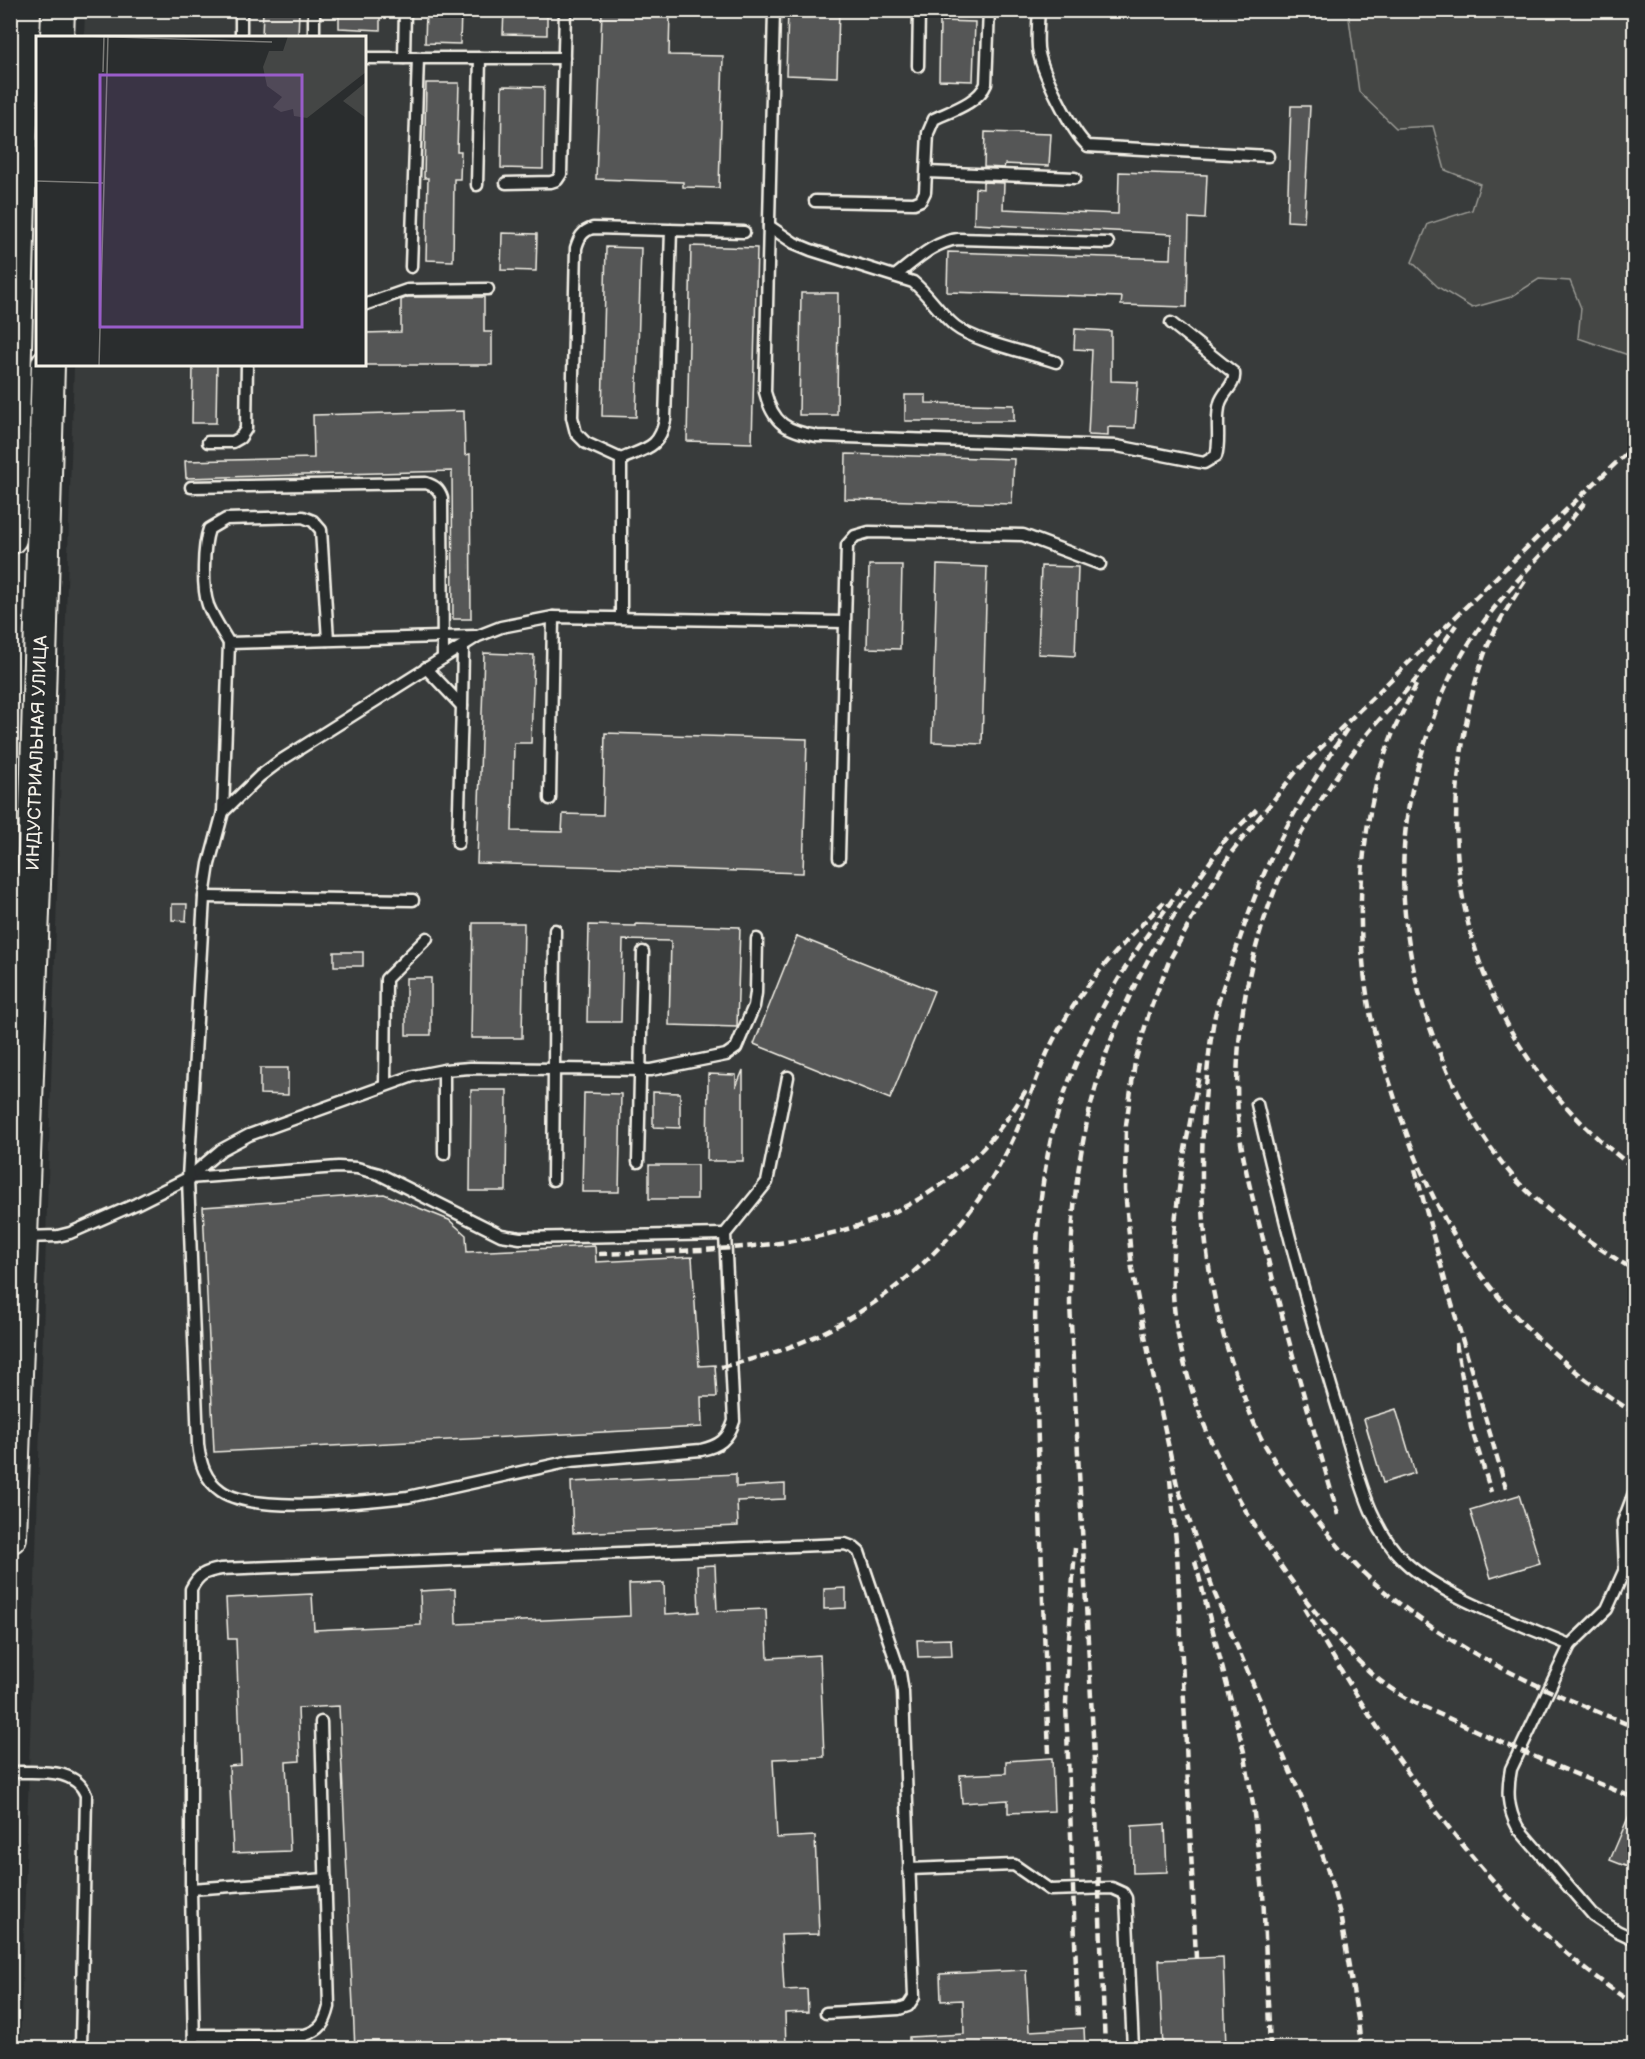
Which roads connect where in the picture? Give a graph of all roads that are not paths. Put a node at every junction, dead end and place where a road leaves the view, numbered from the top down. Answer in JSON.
{"nodes":[{"id":1,"x":24,"y":10,"type":"edge"},
{"id":2,"x":58,"y":10,"type":"edge"},
{"id":3,"x":241,"y":10,"type":"edge"},
{"id":4,"x":314,"y":10,"type":"edge"},
{"id":5,"x":405,"y":10,"type":"edge"},
{"id":6,"x":565,"y":10,"type":"edge"},
{"id":7,"x":774,"y":10,"type":"edge"},
{"id":8,"x":919,"y":10,"type":"edge"},
{"id":9,"x":988,"y":10,"type":"edge"},
{"id":10,"x":1039,"y":10,"type":"edge"},
{"id":11,"x":57,"y":36,"type":"edge"},
{"id":12,"x":241,"y":36,"type":"edge"},
{"id":13,"x":314,"y":36,"type":"edge"},
{"id":14,"x":366,"y":58,"type":"edge"},
{"id":15,"x":404,"y":58,"type":"junction"},
{"id":16,"x":418,"y":58,"type":"junction"},
{"id":17,"x":480,"y":58,"type":"junction"},
{"id":18,"x":564,"y":58,"type":"junction"},
{"id":19,"x":918,"y":66,"type":"dead end"},
{"id":20,"x":16,"y":91,"type":"edge"},
{"id":21,"x":15,"y":155,"type":"edge"},
{"id":22,"x":1268,"y":156,"type":"dead end"},
{"id":23,"x":927,"y":172,"type":"junction"},
{"id":24,"x":1075,"y":178,"type":"dead end"},
{"id":25,"x":506,"y":183,"type":"dead end"},
{"id":26,"x":477,"y":185,"type":"dead end"},
{"id":27,"x":815,"y":201,"type":"dead end"},
{"id":28,"x":770,"y":226,"type":"junction"},
{"id":29,"x":671,"y":230,"type":"junction"},
{"id":30,"x":744,"y":232,"type":"dead end"},
{"id":31,"x":1108,"y":243,"type":"dead end"},
{"id":32,"x":411,"y":267,"type":"dead end"},
{"id":33,"x":895,"y":276,"type":"junction"},
{"id":34,"x":488,"y":289,"type":"dead end"},
{"id":35,"x":366,"y":305,"type":"edge"},
{"id":36,"x":1172,"y":323,"type":"dead end"},
{"id":37,"x":1056,"y":362,"type":"dead end"},
{"id":38,"x":48,"y":366,"type":"edge"},
{"id":39,"x":247,"y":366,"type":"edge"},
{"id":40,"x":208,"y":442,"type":"dead end"},
{"id":41,"x":621,"y":459,"type":"junction"},
{"id":42,"x":190,"y":487,"type":"dead end"},
{"id":43,"x":11,"y":509,"type":"edge"},
{"id":44,"x":11,"y":518,"type":"edge"},
{"id":45,"x":10,"y":538,"type":"edge"},
{"id":46,"x":1100,"y":564,"type":"dead end"},
{"id":47,"x":553,"y":617,"type":"junction"},
{"id":48,"x":621,"y":618,"type":"junction"},
{"id":49,"x":845,"y":622,"type":"junction"},
{"id":50,"x":478,"y":636,"type":"junction"},
{"id":51,"x":443,"y":637,"type":"junction"},
{"id":52,"x":328,"y":640,"type":"junction"},
{"id":53,"x":230,"y":643,"type":"junction"},
{"id":54,"x":463,"y":646,"type":"junction"},
{"id":55,"x":443,"y":658,"type":"junction"},
{"id":56,"x":426,"y":668,"type":"junction"},
{"id":57,"x":462,"y":706,"type":"junction"},
{"id":58,"x":550,"y":799,"type":"dead end"},
{"id":59,"x":224,"y":813,"type":"junction"},
{"id":60,"x":458,"y":843,"type":"dead end"},
{"id":61,"x":839,"y":858,"type":"dead end"},
{"id":62,"x":22,"y":884,"type":"edge"},
{"id":63,"x":204,"y":897,"type":"junction"},
{"id":64,"x":413,"y":900,"type":"dead end"},
{"id":65,"x":555,"y":930,"type":"dead end"},
{"id":66,"x":427,"y":938,"type":"dead end"},
{"id":67,"x":757,"y":939,"type":"dead end"},
{"id":68,"x":643,"y":952,"type":"dead end"},
{"id":69,"x":554,"y":1069,"type":"junction"},
{"id":70,"x":444,"y":1070,"type":"junction"},
{"id":71,"x":640,"y":1070,"type":"junction"},
{"id":72,"x":788,"y":1077,"type":"dead end"},
{"id":73,"x":385,"y":1085,"type":"junction"},
{"id":74,"x":1257,"y":1104,"type":"dead end"},
{"id":75,"x":444,"y":1154,"type":"dead end"},
{"id":76,"x":638,"y":1162,"type":"dead end"},
{"id":77,"x":188,"y":1178,"type":"junction"},
{"id":78,"x":553,"y":1180,"type":"dead end"},
{"id":79,"x":725,"y":1234,"type":"junction"},
{"id":80,"x":21,"y":1237,"type":"junction"},
{"id":81,"x":1635,"y":1493,"type":"edge"},
{"id":82,"x":10,"y":1537,"type":"edge"},
{"id":83,"x":1630,"y":1571,"type":"edge"},
{"id":84,"x":1570,"y":1645,"type":"junction"},
{"id":85,"x":321,"y":1722,"type":"dead end"},
{"id":86,"x":10,"y":1772,"type":"edge"},
{"id":87,"x":909,"y":1869,"type":"junction"},
{"id":88,"x":326,"y":1879,"type":"junction"},
{"id":89,"x":190,"y":1889,"type":"junction"},
{"id":90,"x":1635,"y":1939,"type":"edge"},
{"id":91,"x":826,"y":2013,"type":"dead end"},
{"id":92,"x":194,"y":2035,"type":"junction"},
{"id":93,"x":81,"y":2049,"type":"edge"},
{"id":94,"x":194,"y":2049,"type":"edge"},
{"id":95,"x":1133,"y":2049,"type":"edge"}],
"edges":[{"from":1,"to":20,"type":"main road"},
{"from":2,"to":11,"type":"main road"},
{"from":3,"to":12,"type":"lane"},
{"from":4,"to":13,"type":"lane"},
{"from":5,"to":15,"type":"lane"},
{"from":6,"to":18,"type":"lane"},
{"from":7,"to":28,"type":"lane"},
{"from":8,"to":19,"type":"lane"},
{"from":9,"to":23,"type":"lane"},
{"from":10,"to":22,"type":"lane"},
{"from":14,"to":15,"type":"lane"},
{"from":15,"to":16,"type":"lane"},
{"from":16,"to":17,"type":"lane"},
{"from":16,"to":32,"type":"lane"},
{"from":17,"to":18,"type":"lane"},
{"from":17,"to":26,"type":"lane"},
{"from":18,"to":25,"type":"lane"},
{"from":20,"to":21,"type":"main road"},
{"from":21,"to":43,"type":"main road"},
{"from":23,"to":24,"type":"lane"},
{"from":23,"to":27,"type":"lane"},
{"from":28,"to":33,"type":"lane"},
{"from":28,"to":36,"type":"lane"},
{"from":29,"to":30,"type":"lane"},
{"from":29,"to":41,"type":"lane"},
{"from":29,"to":41,"type":"lane"},
{"from":31,"to":33,"type":"lane"},
{"from":33,"to":37,"type":"lane"},
{"from":34,"to":35,"type":"lane"},
{"from":38,"to":62,"type":"main road","name":"ИНДУСТРИАЛЬНАЯ УЛИЦА"},
{"from":39,"to":40,"type":"lane"},
{"from":41,"to":48,"type":"lane"},
{"from":42,"to":51,"type":"lane"},
{"from":43,"to":44,"type":"main road"},
{"from":44,"to":45,"type":"main road"},
{"from":46,"to":49,"type":"lane"},
{"from":47,"to":48,"type":"lane"},
{"from":47,"to":50,"type":"lane"},
{"from":47,"to":58,"type":"lane"},
{"from":48,"to":49,"type":"lane"},
{"from":49,"to":61,"type":"lane"},
{"from":50,"to":51,"type":"lane"},
{"from":50,"to":54,"type":"lane"},
{"from":51,"to":52,"type":"lane"},
{"from":51,"to":55,"type":"lane"},
{"from":52,"to":53,"type":"lane"},
{"from":52,"to":53,"type":"lane"},
{"from":53,"to":59,"type":"lane"},
{"from":54,"to":55,"type":"lane"},
{"from":54,"to":57,"type":"lane"},
{"from":55,"to":56,"type":"lane"},
{"from":56,"to":57,"type":"lane"},
{"from":56,"to":59,"type":"lane"},
{"from":57,"to":60,"type":"lane"},
{"from":59,"to":63,"type":"lane"},
{"from":62,"to":80,"type":"main road","name":"ИНДУСТРИАЛЬНАЯ УЛИЦА"},
{"from":63,"to":64,"type":"lane"},
{"from":63,"to":77,"type":"lane"},
{"from":65,"to":69,"type":"lane"},
{"from":66,"to":73,"type":"lane"},
{"from":67,"to":71,"type":"lane"},
{"from":68,"to":71,"type":"lane"},
{"from":69,"to":70,"type":"lane"},
{"from":69,"to":71,"type":"lane"},
{"from":69,"to":78,"type":"lane"},
{"from":70,"to":73,"type":"lane"},
{"from":70,"to":75,"type":"lane"},
{"from":71,"to":76,"type":"lane"},
{"from":72,"to":79,"type":"lane"},
{"from":73,"to":77,"type":"lane"},
{"from":74,"to":84,"type":"lane"},
{"from":77,"to":79,"type":"lane"},
{"from":77,"to":79,"type":"lane"},
{"from":77,"to":80,"type":"lane"},
{"from":80,"to":82,"type":"main road","name":"ИНДУСТРИАЛЬНАЯ УЛИЦА"},
{"from":81,"to":83,"type":"lane"},
{"from":83,"to":84,"type":"lane"},
{"from":84,"to":90,"type":"lane"},
{"from":85,"to":88,"type":"lane"},
{"from":86,"to":93,"type":"lane"},
{"from":87,"to":89,"type":"lane"},
{"from":87,"to":91,"type":"lane"},
{"from":87,"to":95,"type":"lane"},
{"from":88,"to":89,"type":"lane"},
{"from":88,"to":92,"type":"lane"},
{"from":89,"to":92,"type":"lane"},
{"from":92,"to":94,"type":"lane"}]}
